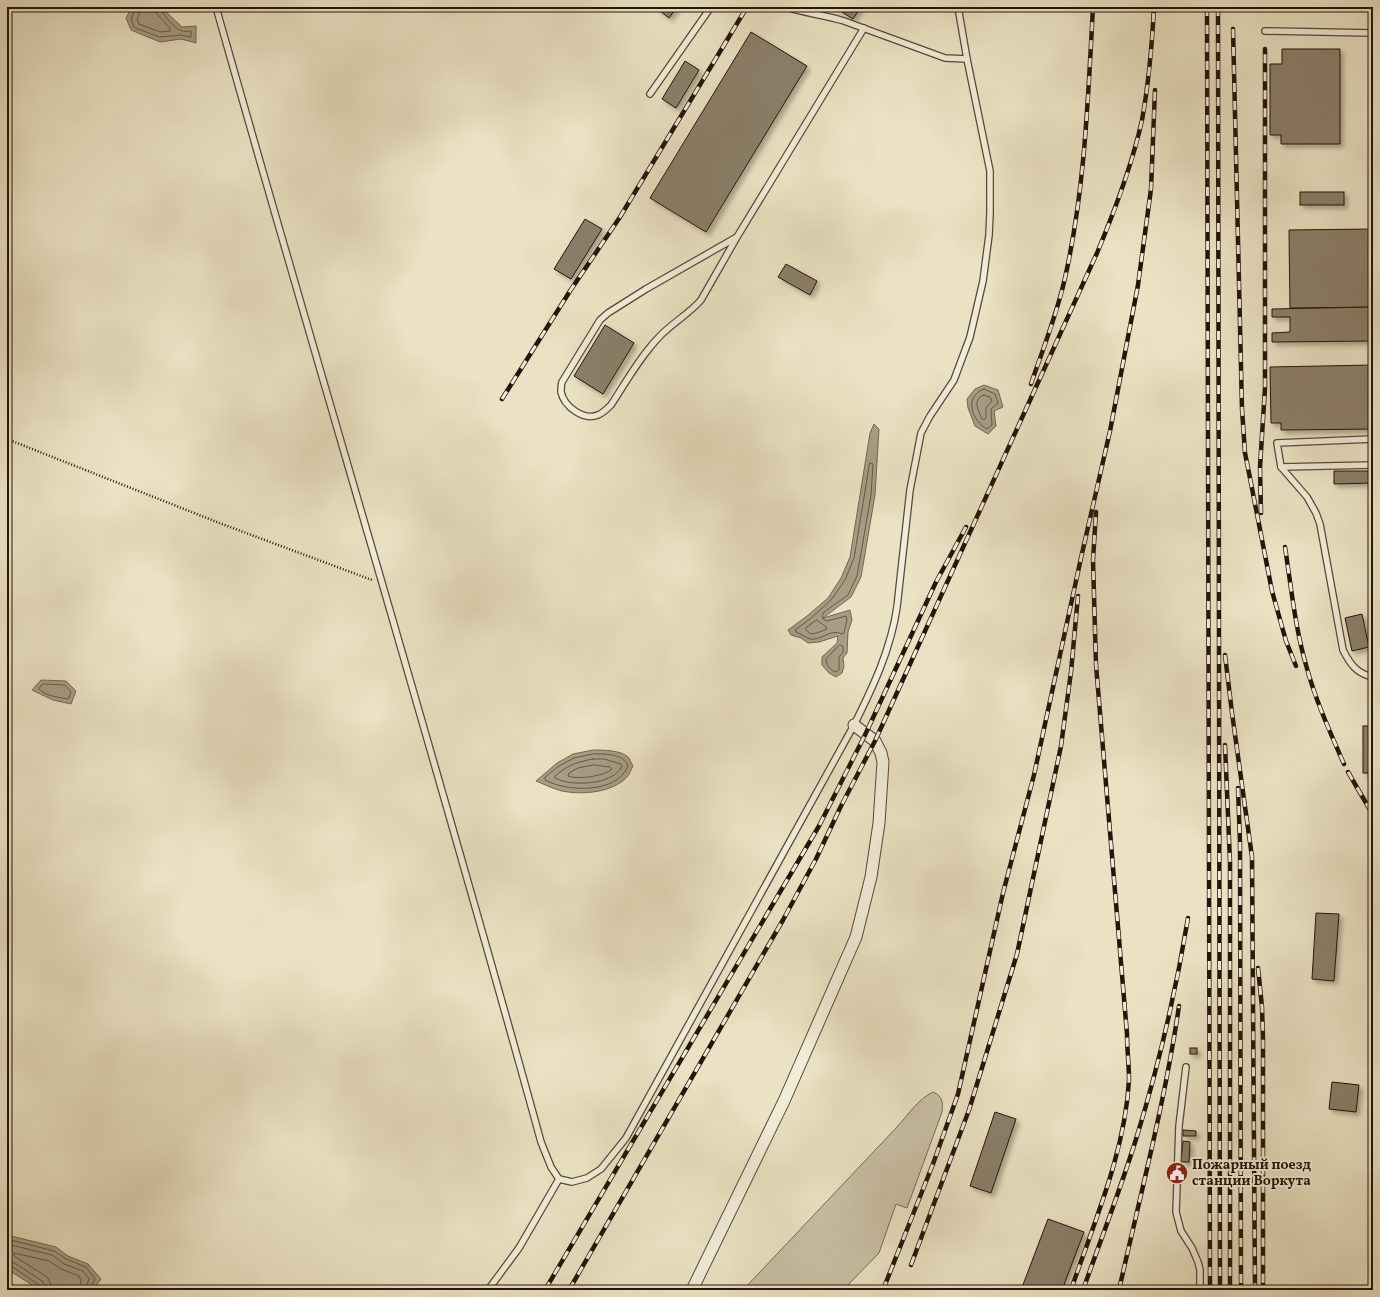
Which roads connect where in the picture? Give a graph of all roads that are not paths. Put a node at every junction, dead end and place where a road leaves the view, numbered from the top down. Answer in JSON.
{"nodes":[{"id":1,"x":216,"y":7,"type":"edge"},
{"id":2,"x":711,"y":7,"type":"edge"},
{"id":3,"x":785,"y":7,"type":"edge"},
{"id":4,"x":958,"y":7,"type":"edge"},
{"id":5,"x":864,"y":28,"type":"junction"},
{"id":6,"x":1265,"y":31,"type":"dead end"},
{"id":7,"x":1373,"y":33,"type":"edge"},
{"id":8,"x":967,"y":59,"type":"junction"},
{"id":9,"x":650,"y":94,"type":"dead end"},
{"id":10,"x":737,"y":236,"type":"junction"},
{"id":11,"x":1373,"y":439,"type":"edge"},
{"id":12,"x":1373,"y":465,"type":"edge"},
{"id":13,"x":1281,"y":467,"type":"junction"},
{"id":14,"x":1373,"y":677,"type":"edge"},
{"id":15,"x":854,"y":725,"type":"junction"},
{"id":16,"x":1186,"y":1067,"type":"dead end"},
{"id":17,"x":559,"y":1179,"type":"junction"},
{"id":18,"x":488,"y":1290,"type":"edge"},
{"id":19,"x":692,"y":1290,"type":"edge"},
{"id":20,"x":1200,"y":1290,"type":"edge"}],
"edges":[{"from":1,"to":17,"type":"lane"},
{"from":2,"to":9,"type":"lane"},
{"from":3,"to":5,"type":"lane"},
{"from":4,"to":8,"type":"lane"},
{"from":5,"to":8,"type":"lane"},
{"from":5,"to":10,"type":"lane"},
{"from":6,"to":7,"type":"lane"},
{"from":8,"to":15,"type":"lane"},
{"from":10,"to":10,"type":"lane"},
{"from":11,"to":13,"type":"lane"},
{"from":12,"to":13,"type":"lane"},
{"from":13,"to":14,"type":"lane"},
{"from":15,"to":17,"type":"lane"},
{"from":15,"to":19,"type":"street"},
{"from":16,"to":20,"type":"lane"},
{"from":17,"to":18,"type":"lane"}]}
